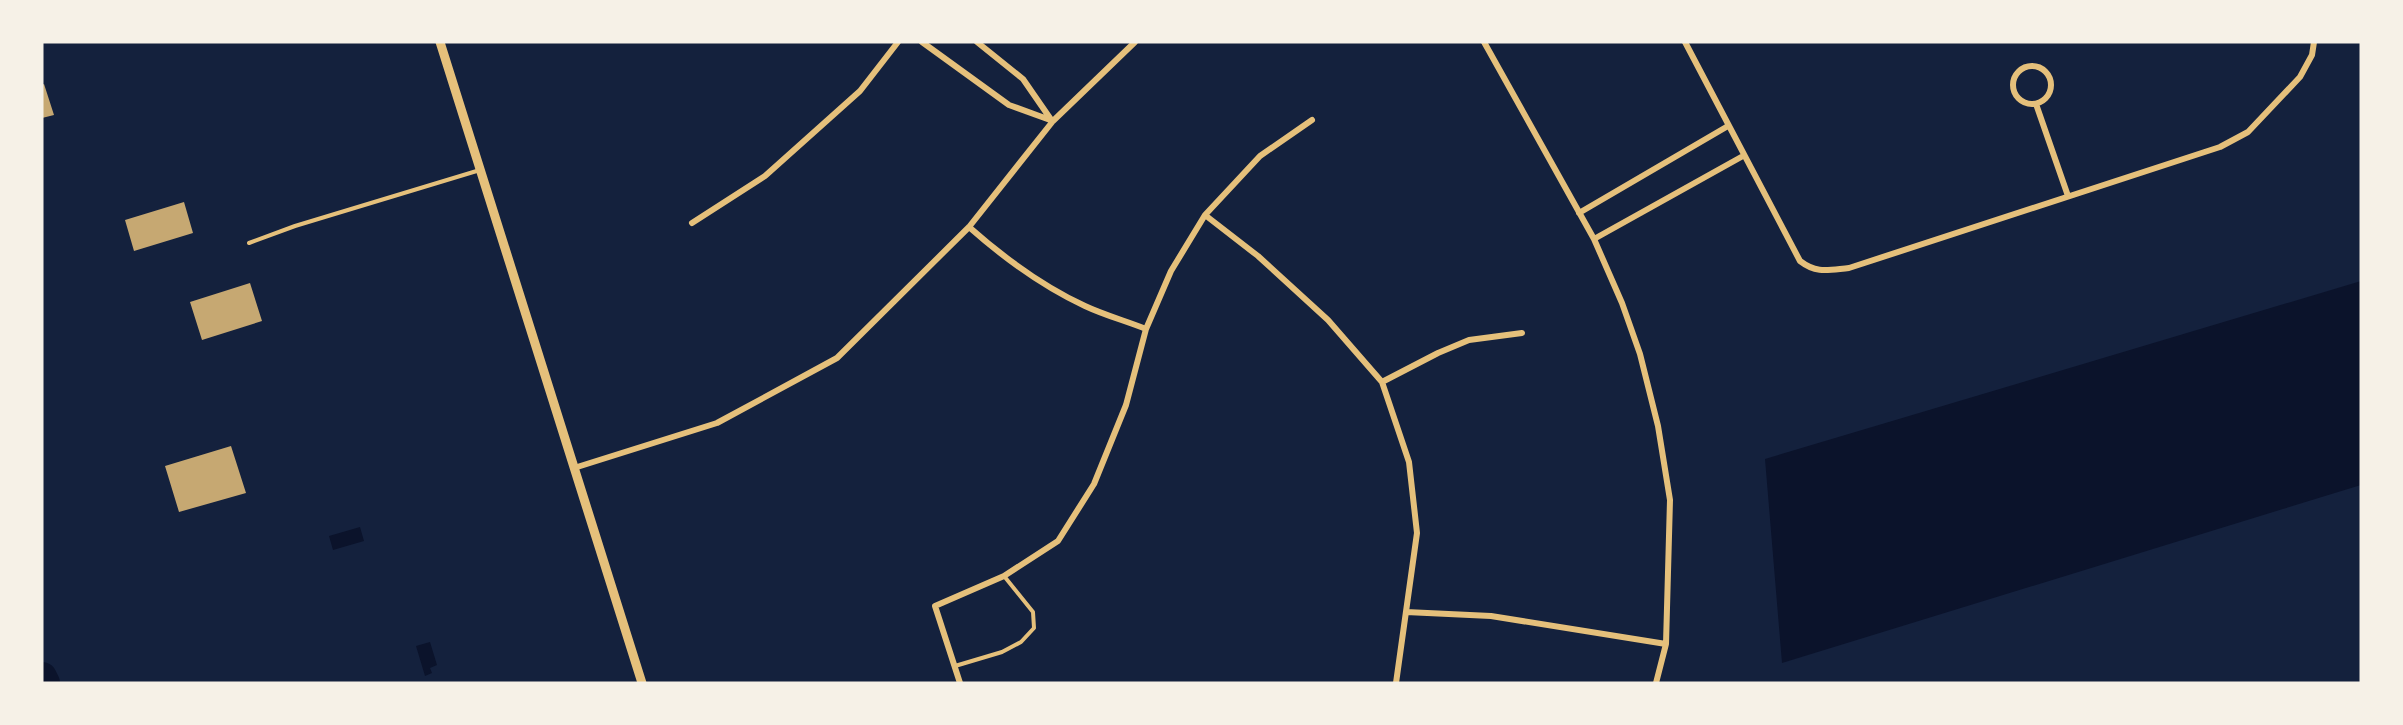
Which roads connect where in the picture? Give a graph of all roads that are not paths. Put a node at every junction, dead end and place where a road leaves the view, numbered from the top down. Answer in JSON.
{"nodes":[{"id":1,"x":440,"y":42,"type":"edge"},
{"id":2,"x":898,"y":42,"type":"edge"},
{"id":3,"x":922,"y":42,"type":"edge"},
{"id":4,"x":977,"y":42,"type":"edge"},
{"id":5,"x":1135,"y":42,"type":"edge"},
{"id":6,"x":1484,"y":42,"type":"edge"},
{"id":7,"x":1685,"y":42,"type":"edge"},
{"id":8,"x":2314,"y":42,"type":"edge"},
{"id":9,"x":2036,"y":104,"type":"junction"},
{"id":10,"x":1312,"y":120,"type":"dead end"},
{"id":11,"x":1053,"y":121,"type":"junction"},
{"id":12,"x":1728,"y":126,"type":"junction"},
{"id":13,"x":1743,"y":156,"type":"junction"},
{"id":14,"x":480,"y":170,"type":"junction"},
{"id":15,"x":2067,"y":196,"type":"junction"},
{"id":16,"x":1579,"y":213,"type":"junction"},
{"id":17,"x":1205,"y":215,"type":"junction"},
{"id":18,"x":692,"y":223,"type":"dead end"},
{"id":19,"x":969,"y":227,"type":"junction"},
{"id":20,"x":1594,"y":239,"type":"junction"},
{"id":21,"x":249,"y":243,"type":"dead end"},
{"id":22,"x":1146,"y":329,"type":"junction"},
{"id":23,"x":1522,"y":333,"type":"dead end"},
{"id":24,"x":1382,"y":382,"type":"junction"},
{"id":25,"x":574,"y":468,"type":"junction"},
{"id":26,"x":1004,"y":576,"type":"junction"},
{"id":27,"x":1406,"y":612,"type":"junction"},
{"id":28,"x":1666,"y":644,"type":"junction"},
{"id":29,"x":954,"y":666,"type":"junction"},
{"id":30,"x":642,"y":683,"type":"edge"},
{"id":31,"x":960,"y":683,"type":"edge"},
{"id":32,"x":1396,"y":683,"type":"edge"},
{"id":33,"x":1656,"y":683,"type":"edge"}],
"edges":[{"from":1,"to":14,"type":"street"},
{"from":2,"to":18,"type":"street"},
{"from":3,"to":11,"type":"street"},
{"from":4,"to":11,"type":"street"},
{"from":5,"to":11,"type":"street"},
{"from":6,"to":16,"type":"street"},
{"from":7,"to":12,"type":"street"},
{"from":8,"to":15,"type":"street"},
{"from":9,"to":9,"type":"street"},
{"from":9,"to":15,"type":"street"},
{"from":10,"to":17,"type":"street"},
{"from":11,"to":19,"type":"street"},
{"from":12,"to":13,"type":"street"},
{"from":12,"to":16,"type":"street"},
{"from":13,"to":15,"type":"street"},
{"from":13,"to":20,"type":"street"},
{"from":14,"to":21,"type":"lane"},
{"from":14,"to":25,"type":"street"},
{"from":16,"to":20,"type":"street"},
{"from":17,"to":22,"type":"street"},
{"from":17,"to":24,"type":"street"},
{"from":19,"to":22,"type":"street"},
{"from":19,"to":25,"type":"street"},
{"from":20,"to":28,"type":"street"},
{"from":22,"to":26,"type":"street"},
{"from":23,"to":24,"type":"street"},
{"from":24,"to":27,"type":"street"},
{"from":25,"to":30,"type":"street"},
{"from":26,"to":29,"type":"street"},
{"from":26,"to":29,"type":"lane"},
{"from":27,"to":28,"type":"street"},
{"from":27,"to":32,"type":"street"},
{"from":28,"to":33,"type":"street"},
{"from":29,"to":31,"type":"street"}]}
